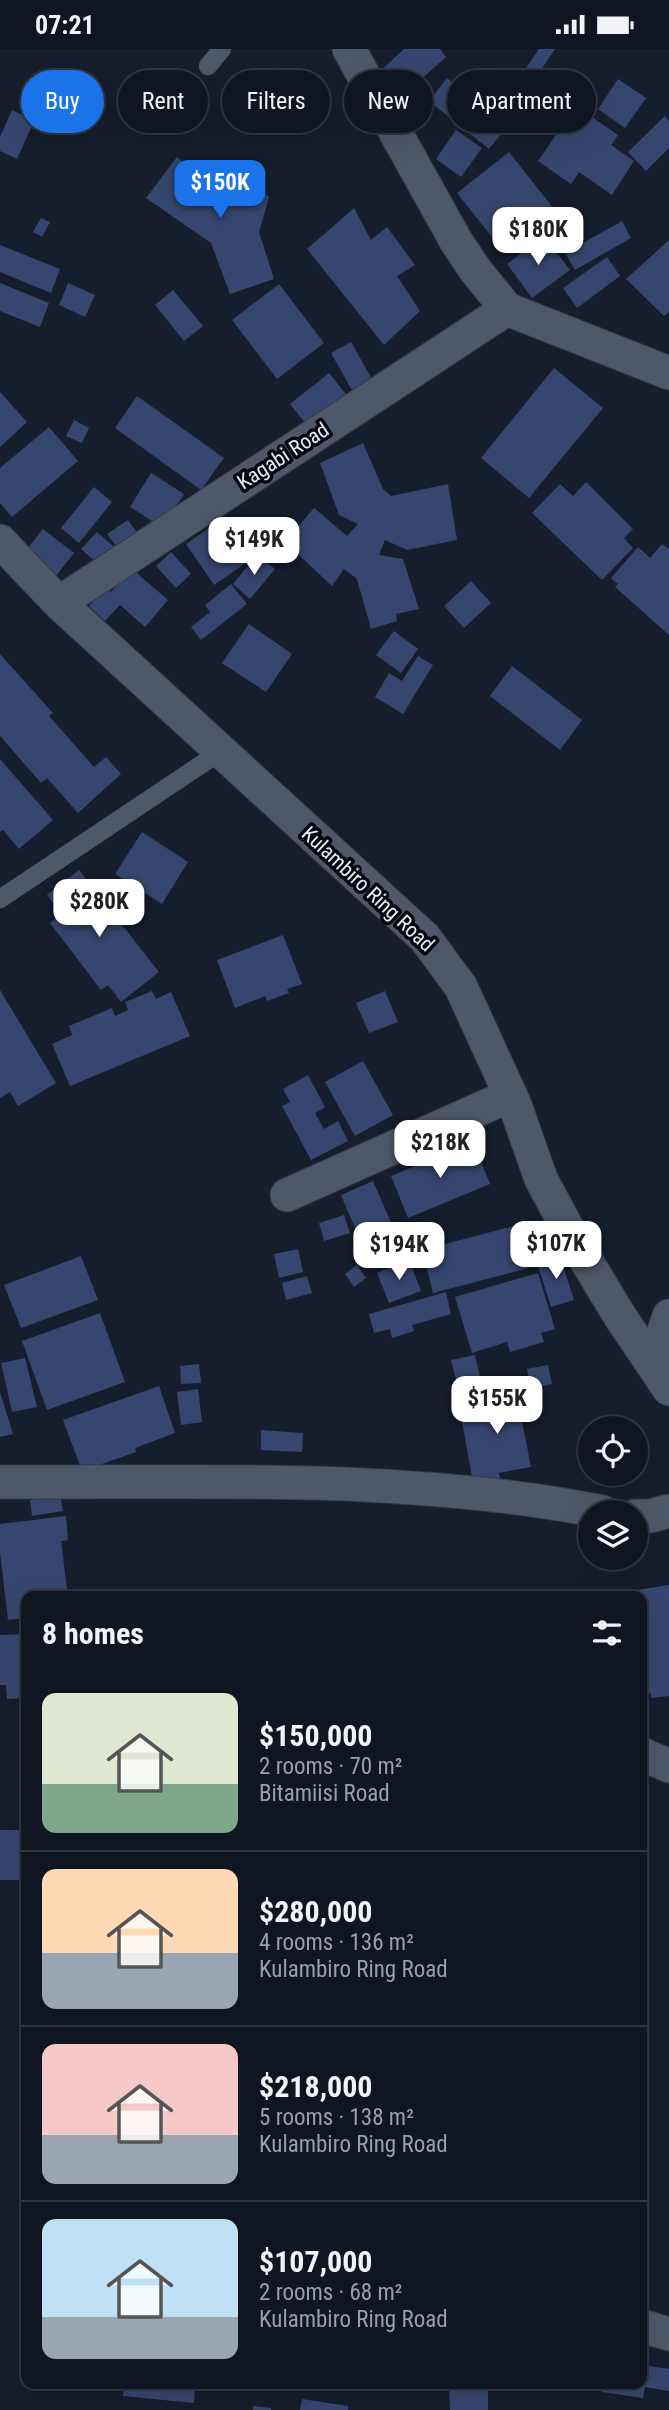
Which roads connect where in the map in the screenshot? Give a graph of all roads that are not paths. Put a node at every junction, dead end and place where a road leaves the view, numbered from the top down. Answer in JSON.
{"nodes":[{"id":1,"x":222,"y":49,"type":"edge"},
{"id":2,"x":349,"y":49,"type":"edge"},
{"id":3,"x":208,"y":66,"type":"dead end"},
{"id":4,"x":507,"y":309,"type":"junction"},
{"id":5,"x":669,"y":373,"type":"edge"},
{"id":6,"x":0,"y":541,"type":"edge"},
{"id":7,"x":59,"y":603,"type":"junction"},
{"id":8,"x":220,"y":752,"type":"junction"},
{"id":9,"x":0,"y":899,"type":"edge"},
{"id":10,"x":511,"y":1095,"type":"junction"},
{"id":11,"x":287,"y":1195,"type":"dead end"},
{"id":12,"x":669,"y":1316,"type":"edge"},
{"id":13,"x":661,"y":1377,"type":"edge"},
{"id":14,"x":0,"y":1482,"type":"edge"},
{"id":15,"x":578,"y":1507,"type":"edge"},
{"id":16,"x":669,"y":1511,"type":"edge"},
{"id":17,"x":648,"y":1516,"type":"edge"},
{"id":18,"x":647,"y":1755,"type":"edge"},
{"id":19,"x":669,"y":1766,"type":"edge"},
{"id":20,"x":647,"y":2327,"type":"edge"},
{"id":21,"x":669,"y":2334,"type":"edge"}],
"edges":[{"from":1,"to":3,"type":"lane"},
{"from":2,"to":4,"type":"street"},
{"from":4,"to":5,"type":"street"},
{"from":4,"to":7,"type":"street","name":"Kagabi Road"},
{"from":6,"to":7,"type":"street","name":"Kulambiro Ring Road"},
{"from":7,"to":8,"type":"street","name":"Kulambiro Ring Road"},
{"from":8,"to":9,"type":"lane"},
{"from":8,"to":10,"type":"street","name":"Kulambiro Ring Road"},
{"from":10,"to":11,"type":"street"},
{"from":10,"to":13,"type":"street","name":"Kulambiro Ring Road"},
{"from":12,"to":13,"type":"street"},
{"from":14,"to":15,"type":"street"},
{"from":16,"to":17,"type":"street"},
{"from":18,"to":19,"type":"street"},
{"from":20,"to":21,"type":"street"}]}
